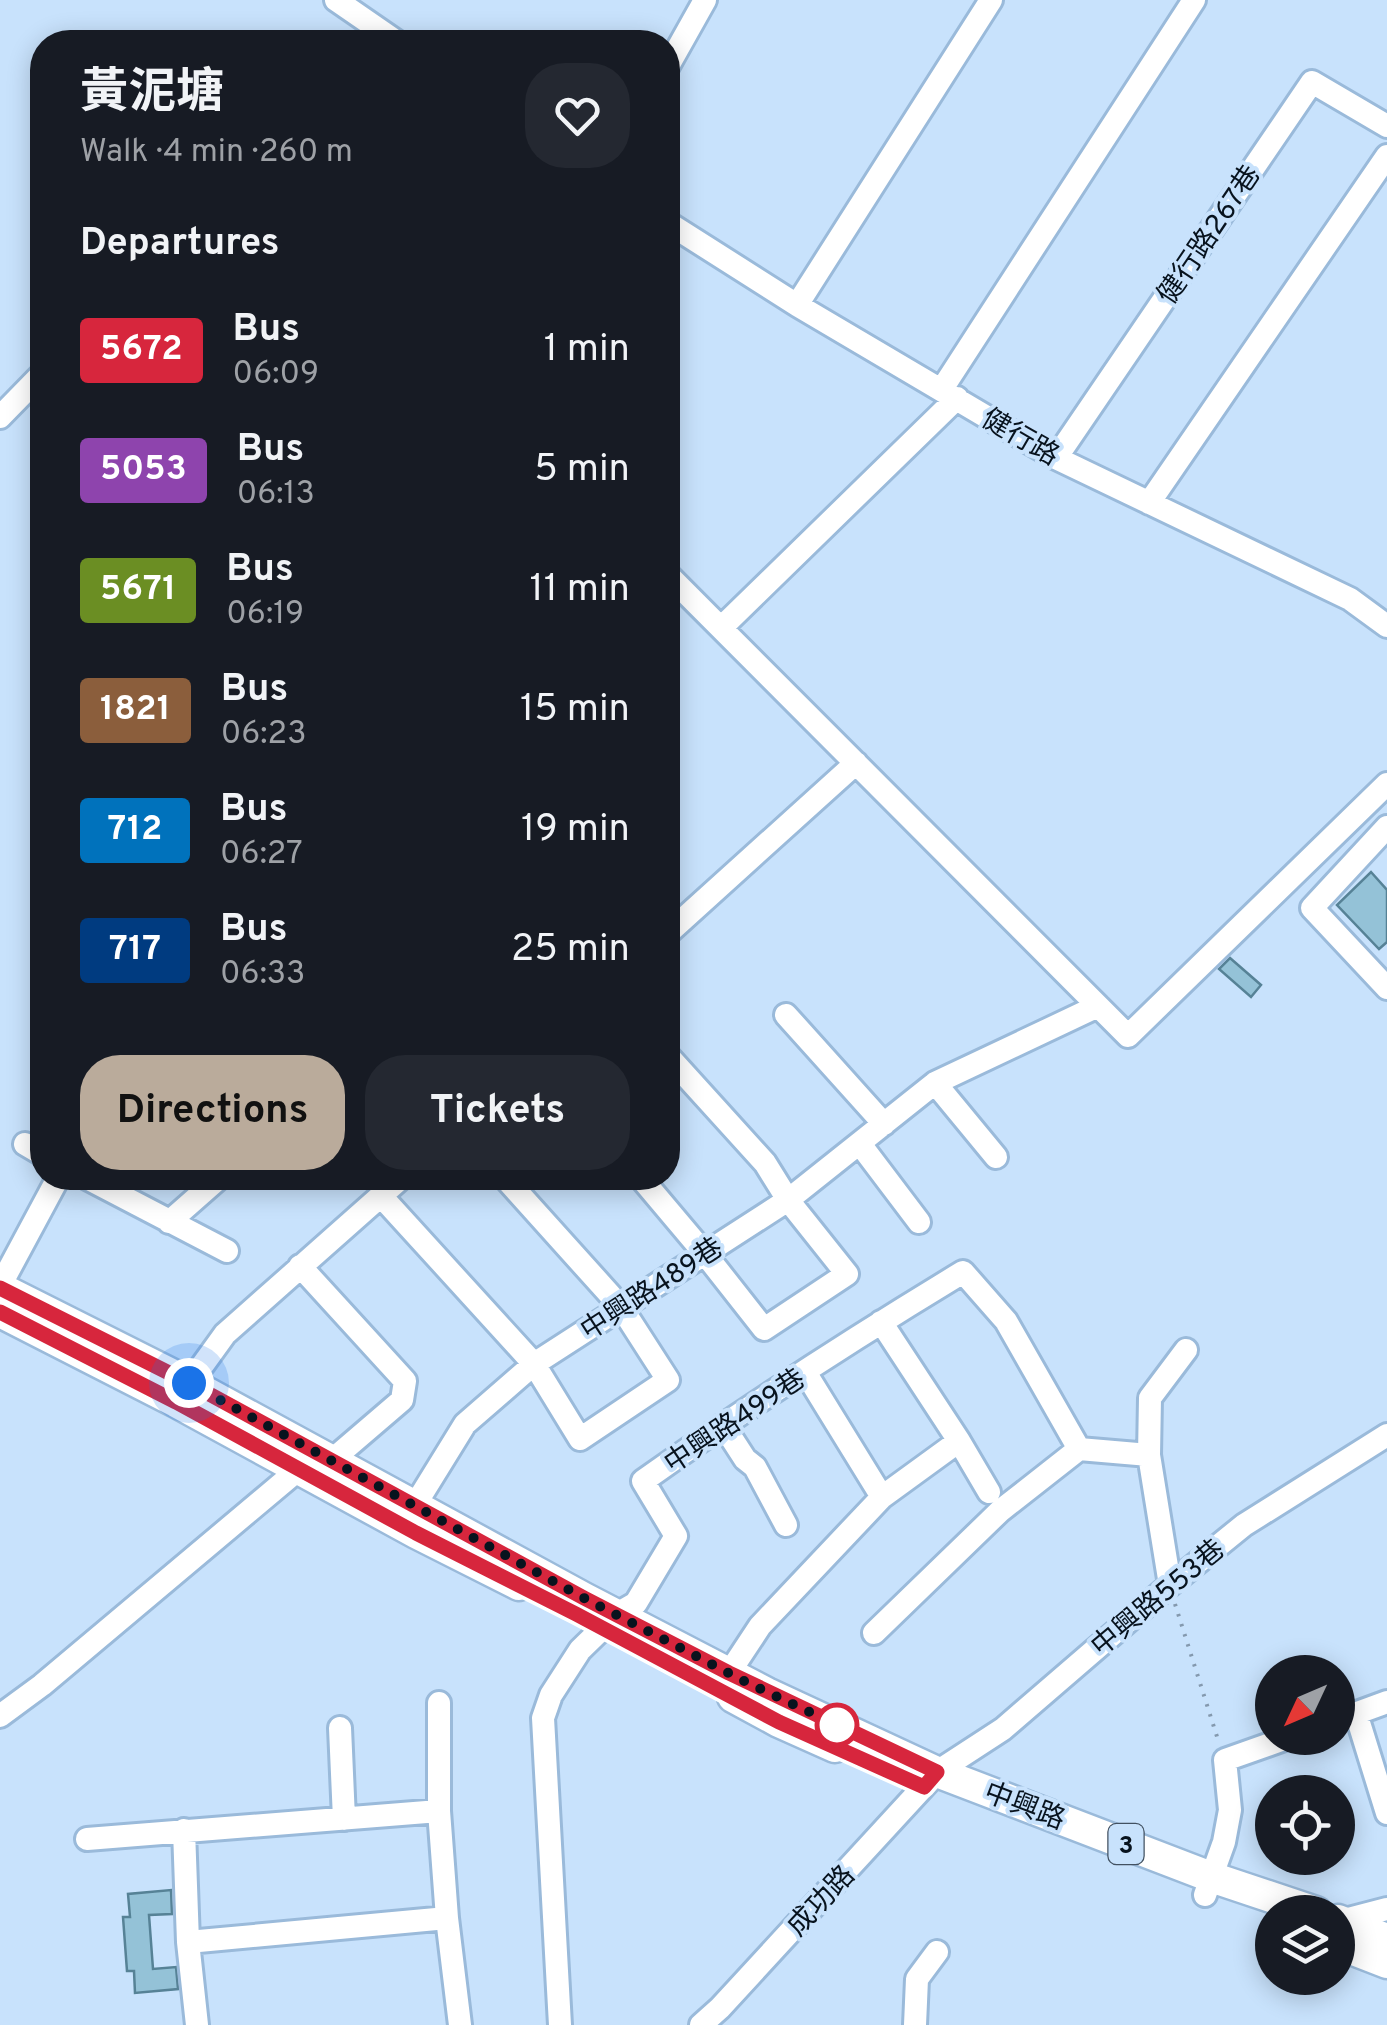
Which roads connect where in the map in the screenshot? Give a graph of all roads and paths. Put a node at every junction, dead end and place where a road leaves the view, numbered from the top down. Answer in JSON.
{"nodes":[{"id":1,"x":336,"y":0,"type":"edge"},
{"id":2,"x":705,"y":0,"type":"edge"},
{"id":3,"x":991,"y":0,"type":"edge"},
{"id":4,"x":1194,"y":0,"type":"edge"},
{"id":5,"x":374,"y":30,"type":"edge"},
{"id":6,"x":680,"y":45,"type":"edge"},
{"id":7,"x":1387,"y":126,"type":"edge"},
{"id":8,"x":1387,"y":156,"type":"edge"},
{"id":9,"x":680,"y":231,"type":"edge"},
{"id":10,"x":797,"y":305,"type":"junction"},
{"id":11,"x":30,"y":386,"type":"edge"},
{"id":12,"x":949,"y":394,"type":"junction"},
{"id":13,"x":0,"y":416,"type":"edge"},
{"id":14,"x":1056,"y":458,"type":"junction"},
{"id":15,"x":1149,"y":503,"type":"junction"},
{"id":16,"x":680,"y":586,"type":"edge"},
{"id":17,"x":1387,"y":626,"type":"edge"},
{"id":18,"x":721,"y":628,"type":"junction"},
{"id":19,"x":856,"y":763,"type":"junction"},
{"id":20,"x":1387,"y":784,"type":"edge"},
{"id":21,"x":1387,"y":827,"type":"edge"},
{"id":22,"x":680,"y":922,"type":"edge"},
{"id":23,"x":1382,"y":972,"type":"edge"},
{"id":24,"x":1098,"y":1006,"type":"junction"},
{"id":25,"x":786,"y":1015,"type":"dead end"},
{"id":26,"x":680,"y":1069,"type":"edge"},
{"id":27,"x":935,"y":1083,"type":"junction"},
{"id":28,"x":884,"y":1124,"type":"junction"},
{"id":29,"x":860,"y":1144,"type":"junction"},
{"id":30,"x":996,"y":1157,"type":"dead end"},
{"id":31,"x":52,"y":1190,"type":"edge"},
{"id":32,"x":109,"y":1190,"type":"edge"},
{"id":33,"x":206,"y":1190,"type":"edge"},
{"id":34,"x":387,"y":1190,"type":"edge"},
{"id":35,"x":516,"y":1190,"type":"edge"},
{"id":36,"x":651,"y":1190,"type":"edge"},
{"id":37,"x":380,"y":1196,"type":"junction"},
{"id":38,"x":788,"y":1200,"type":"junction"},
{"id":39,"x":169,"y":1222,"type":"junction"},
{"id":40,"x":918,"y":1222,"type":"dead end"},
{"id":41,"x":227,"y":1251,"type":"dead end"},
{"id":42,"x":705,"y":1254,"type":"junction"},
{"id":43,"x":300,"y":1266,"type":"junction"},
{"id":44,"x":0,"y":1287,"type":"edge"},
{"id":45,"x":621,"y":1307,"type":"junction"},
{"id":46,"x":0,"y":1312,"type":"edge"},
{"id":47,"x":881,"y":1322,"type":"junction"},
{"id":48,"x":1186,"y":1350,"type":"dead end"},
{"id":49,"x":534,"y":1364,"type":"junction"},
{"id":50,"x":806,"y":1372,"type":"junction"},
{"id":51,"x":183,"y":1392,"type":"junction"},
{"id":52,"x":723,"y":1425,"type":"junction"},
{"id":53,"x":1387,"y":1435,"type":"edge"},
{"id":54,"x":959,"y":1441,"type":"junction"},
{"id":55,"x":1079,"y":1449,"type":"junction"},
{"id":56,"x":1150,"y":1456,"type":"junction"},
{"id":57,"x":314,"y":1460,"type":"junction"},
{"id":58,"x":989,"y":1492,"type":"dead end"},
{"id":59,"x":882,"y":1498,"type":"junction"},
{"id":60,"x":408,"y":1516,"type":"junction"},
{"id":61,"x":786,"y":1525,"type":"dead end"},
{"id":62,"x":1170,"y":1585,"type":"junction"},
{"id":63,"x":609,"y":1621,"type":"junction"},
{"id":64,"x":874,"y":1633,"type":"dead end"},
{"id":65,"x":729,"y":1673,"type":"junction"},
{"id":66,"x":1387,"y":1702,"type":"edge"},
{"id":67,"x":439,"y":1703,"type":"dead end"},
{"id":68,"x":1355,"y":1713,"type":"edge"},
{"id":69,"x":0,"y":1716,"type":"edge"},
{"id":70,"x":340,"y":1728,"type":"dead end"},
{"id":71,"x":1355,"y":1734,"type":"edge"},
{"id":72,"x":1255,"y":1749,"type":"edge"},
{"id":73,"x":1224,"y":1760,"type":"junction"},
{"id":74,"x":931,"y":1780,"type":"junction"},
{"id":75,"x":1385,"y":1800,"type":"edge"},
{"id":76,"x":439,"y":1811,"type":"junction"},
{"id":77,"x":344,"y":1819,"type":"junction"},
{"id":78,"x":184,"y":1830,"type":"junction"},
{"id":79,"x":87,"y":1838,"type":"dead end"},
{"id":80,"x":1208,"y":1886,"type":"junction"},
{"id":81,"x":1255,"y":1900,"type":"edge"},
{"id":82,"x":1387,"y":1909,"type":"edge"},
{"id":83,"x":1255,"y":1910,"type":"edge"},
{"id":84,"x":447,"y":1918,"type":"junction"},
{"id":85,"x":1355,"y":1918,"type":"edge"},
{"id":86,"x":1355,"y":1930,"type":"edge"},
{"id":87,"x":1387,"y":1939,"type":"edge"},
{"id":88,"x":1355,"y":1940,"type":"edge"},
{"id":89,"x":188,"y":1942,"type":"junction"},
{"id":90,"x":937,"y":1952,"type":"dead end"},
{"id":91,"x":1387,"y":1963,"type":"edge"},
{"id":92,"x":196,"y":2025,"type":"edge"},
{"id":93,"x":460,"y":2025,"type":"edge"},
{"id":94,"x":560,"y":2025,"type":"edge"},
{"id":95,"x":701,"y":2025,"type":"edge"},
{"id":96,"x":915,"y":2025,"type":"edge"}],
"edges":[{"from":1,"to":5,"type":"street"},
{"from":2,"to":6,"type":"street"},
{"from":3,"to":10,"type":"street"},
{"from":4,"to":12,"type":"street"},
{"from":7,"to":14,"type":"street","name":"健行路267巷"},
{"from":8,"to":15,"type":"street"},
{"from":9,"to":10,"type":"street","name":"健行路"},
{"from":10,"to":12,"type":"street","name":"健行路"},
{"from":11,"to":13,"type":"street"},
{"from":12,"to":14,"type":"street","name":"健行路"},
{"from":12,"to":18,"type":"street"},
{"from":14,"to":15,"type":"street","name":"健行路"},
{"from":15,"to":17,"type":"street","name":"健行路"},
{"from":16,"to":18,"type":"street"},
{"from":18,"to":19,"type":"street"},
{"from":19,"to":22,"type":"street"},
{"from":19,"to":24,"type":"street"},
{"from":20,"to":24,"type":"street"},
{"from":21,"to":23,"type":"street"},
{"from":24,"to":27,"type":"street","name":"中興路489巷"},
{"from":25,"to":28,"type":"street"},
{"from":26,"to":38,"type":"street"},
{"from":27,"to":28,"type":"street","name":"中興路489巷"},
{"from":27,"to":30,"type":"street"},
{"from":28,"to":29,"type":"street","name":"中興路489巷"},
{"from":29,"to":38,"type":"street","name":"中興路489巷"},
{"from":29,"to":40,"type":"street"},
{"from":31,"to":44,"type":"street"},
{"from":32,"to":39,"type":"street"},
{"from":33,"to":39,"type":"street"},
{"from":34,"to":37,"type":"street"},
{"from":35,"to":45,"type":"street"},
{"from":36,"to":42,"type":"street"},
{"from":37,"to":43,"type":"street"},
{"from":37,"to":49,"type":"street"},
{"from":38,"to":42,"type":"street","name":"中興路489巷"},
{"from":38,"to":42,"type":"street"},
{"from":39,"to":41,"type":"street"},
{"from":42,"to":45,"type":"street","name":"中興路489巷"},
{"from":43,"to":51,"type":"street"},
{"from":43,"to":57,"type":"street"},
{"from":44,"to":51,"type":"main road","name":"中興路","number":"3"},
{"from":45,"to":49,"type":"street","name":"中興路489巷"},
{"from":45,"to":49,"type":"street"},
{"from":46,"to":51,"type":"main road","name":"中興路","number":"3"},
{"from":47,"to":50,"type":"street","name":"中興路499巷"},
{"from":47,"to":54,"type":"street"},
{"from":47,"to":55,"type":"street","name":"中興路499巷"},
{"from":48,"to":56,"type":"street"},
{"from":49,"to":60,"type":"street","name":"中興路489巷"},
{"from":50,"to":52,"type":"street","name":"中興路499巷"},
{"from":50,"to":59,"type":"street"},
{"from":51,"to":57,"type":"main road","name":"中興路","number":"3"},
{"from":52,"to":61,"type":"street"},
{"from":52,"to":63,"type":"street","name":"中興路499巷"},
{"from":53,"to":62,"type":"street","name":"中興路553巷"},
{"from":54,"to":58,"type":"street"},
{"from":54,"to":59,"type":"street"},
{"from":55,"to":56,"type":"street"},
{"from":55,"to":64,"type":"street"},
{"from":56,"to":62,"type":"street"},
{"from":57,"to":60,"type":"main road","name":"中興路","number":"3"},
{"from":57,"to":69,"type":"street"},
{"from":59,"to":65,"type":"street"},
{"from":60,"to":63,"type":"main road","name":"中興路","number":"3"},
{"from":62,"to":73,"type":"path"},
{"from":62,"to":74,"type":"street","name":"中興路553巷"},
{"from":63,"to":65,"type":"main road","name":"中興路","number":"3"},
{"from":63,"to":74,"type":"main road","name":"中興路","number":"3"},
{"from":63,"to":94,"type":"street"},
{"from":65,"to":74,"type":"main road","name":"中興路","number":"3"},
{"from":66,"to":68,"type":"street"},
{"from":67,"to":76,"type":"street"},
{"from":70,"to":77,"type":"street"},
{"from":71,"to":75,"type":"street"},
{"from":72,"to":73,"type":"street"},
{"from":73,"to":80,"type":"street"},
{"from":74,"to":80,"type":"main road","name":"中興路","number":"3"},
{"from":74,"to":95,"type":"street","name":"成功路"},
{"from":76,"to":77,"type":"street"},
{"from":76,"to":84,"type":"street"},
{"from":77,"to":78,"type":"street"},
{"from":78,"to":79,"type":"street"},
{"from":78,"to":89,"type":"street"},
{"from":80,"to":81,"type":"main road","name":"中興路","number":"3"},
{"from":80,"to":83,"type":"main road","name":"中興路","number":"3"},
{"from":82,"to":85,"type":"street"},
{"from":84,"to":89,"type":"street"},
{"from":84,"to":93,"type":"street"},
{"from":86,"to":87,"type":"main road","name":"中興路","number":"3"},
{"from":88,"to":91,"type":"main road","name":"中興路","number":"3"},
{"from":89,"to":92,"type":"street"},
{"from":90,"to":96,"type":"street"}]}
